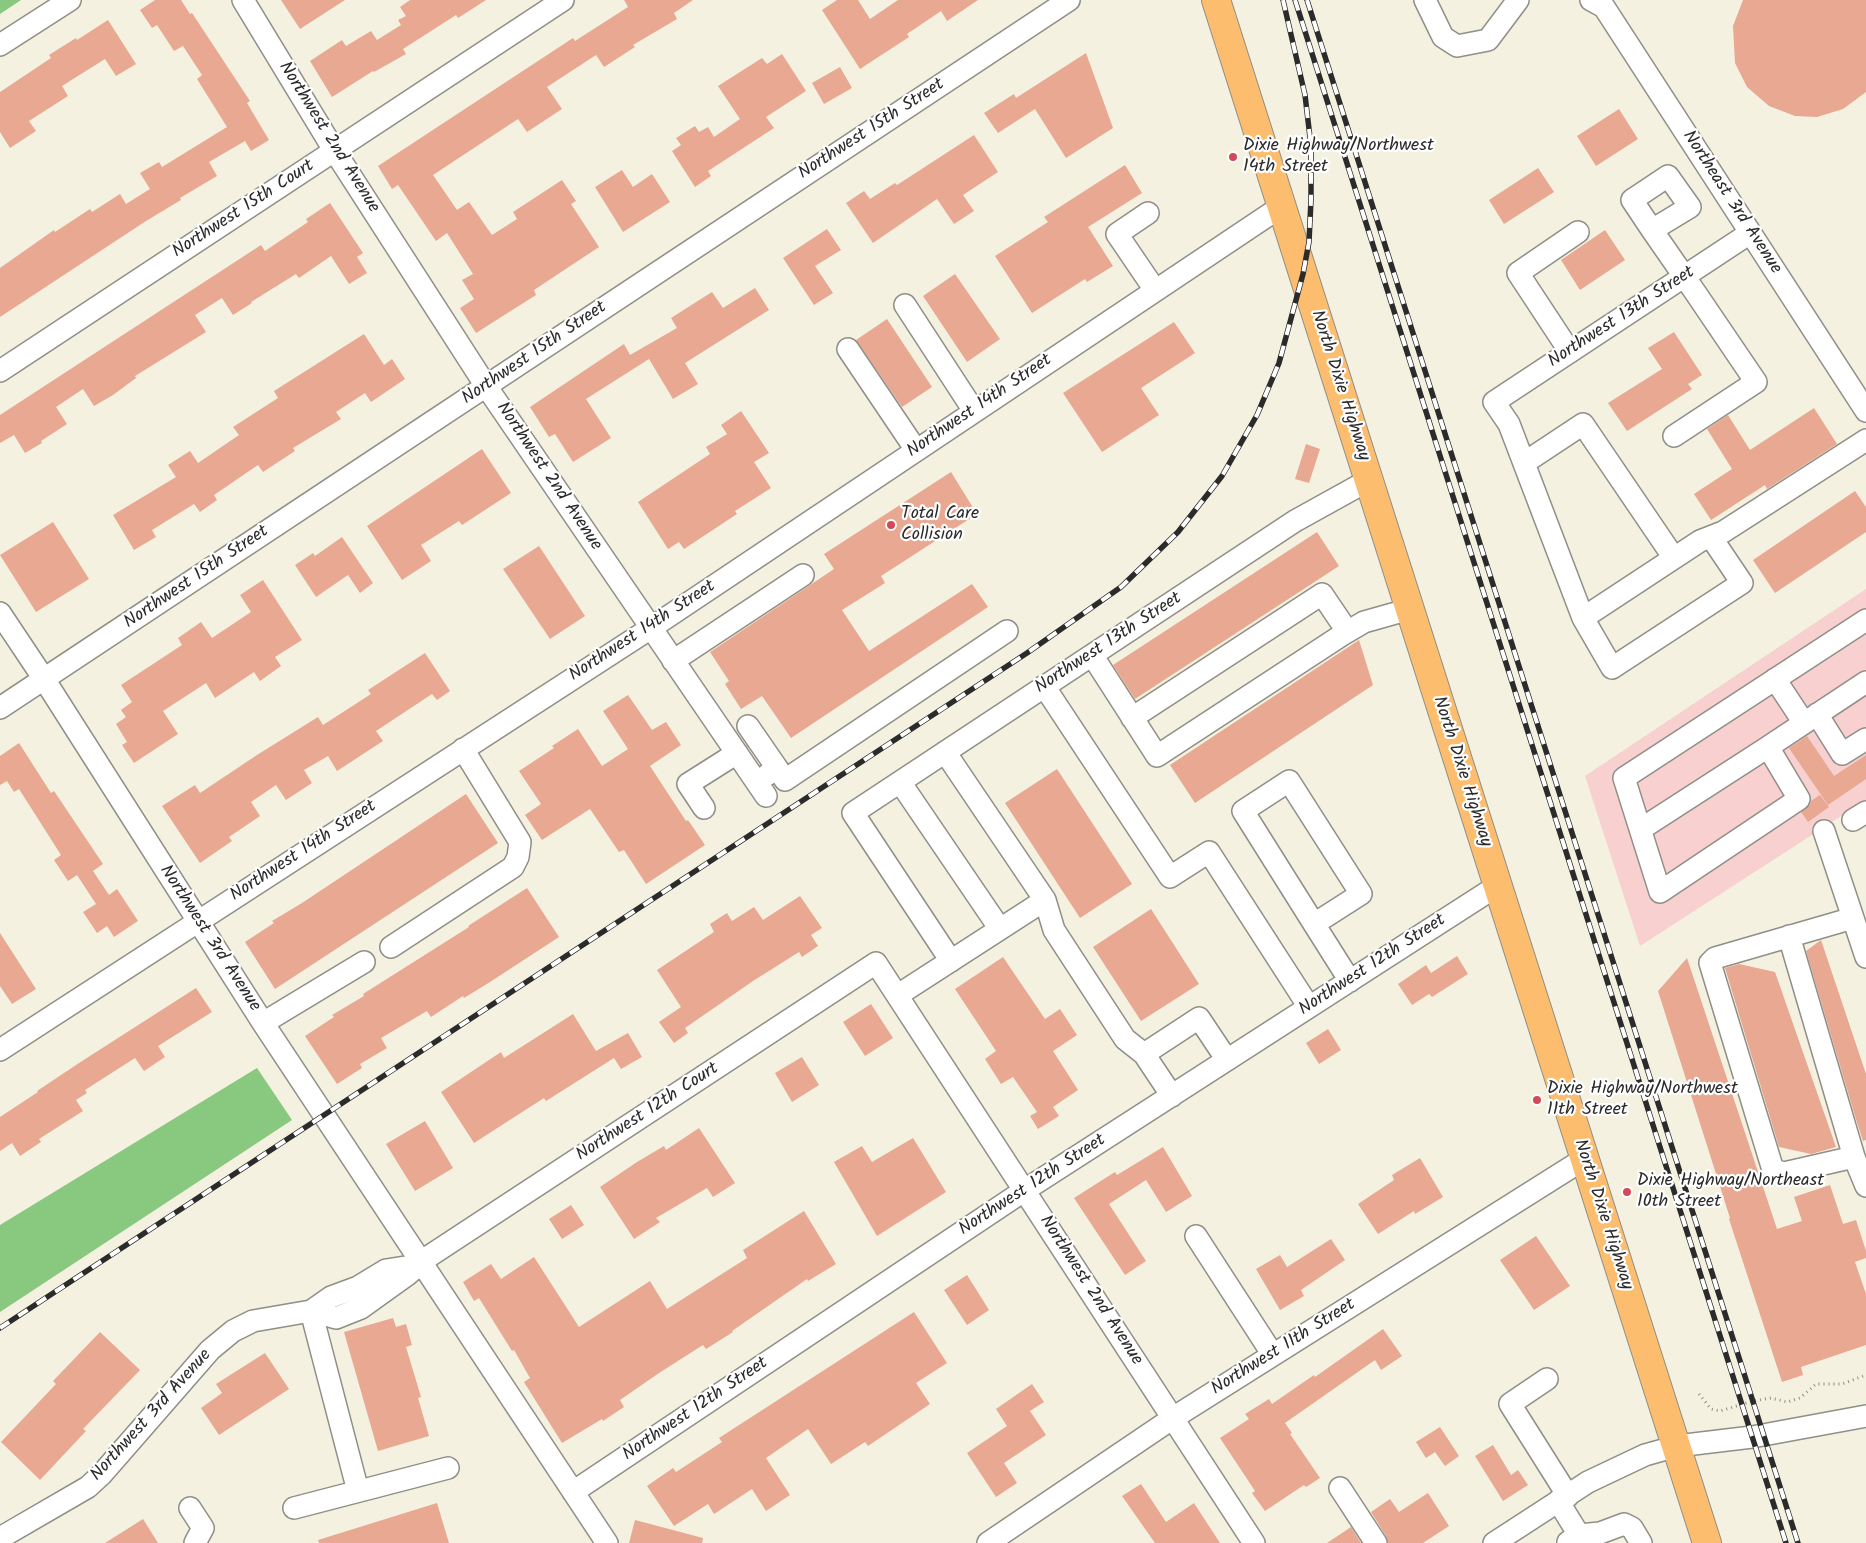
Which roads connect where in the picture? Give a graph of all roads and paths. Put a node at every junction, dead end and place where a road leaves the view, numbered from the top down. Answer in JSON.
{"nodes":[{"id":1,"x":70,"y":0,"type":"edge"},
{"id":2,"x":243,"y":0,"type":"edge"},
{"id":3,"x":563,"y":0,"type":"edge"},
{"id":4,"x":1069,"y":0,"type":"edge"},
{"id":5,"x":1216,"y":0,"type":"edge"},
{"id":6,"x":1425,"y":0,"type":"edge"},
{"id":7,"x":1518,"y":0,"type":"edge"},
{"id":8,"x":1591,"y":0,"type":"edge"},
{"id":9,"x":0,"y":44,"type":"edge"},
{"id":10,"x":334,"y":150,"type":"junction"},
{"id":11,"x":1282,"y":206,"type":"junction"},
{"id":12,"x":1148,"y":213,"type":"dead end"},
{"id":13,"x":1652,"y":230,"type":"dead end"},
{"id":14,"x":1578,"y":232,"type":"dead end"},
{"id":15,"x":1750,"y":233,"type":"junction"},
{"id":16,"x":1684,"y":277,"type":"junction"},
{"id":17,"x":1155,"y":290,"type":"junction"},
{"id":18,"x":905,"y":305,"type":"dead end"},
{"id":19,"x":848,"y":349,"type":"dead end"},
{"id":20,"x":1570,"y":352,"type":"junction"},
{"id":21,"x":0,"y":371,"type":"edge"},
{"id":22,"x":486,"y":386,"type":"junction"},
{"id":23,"x":974,"y":411,"type":"junction"},
{"id":24,"x":1866,"y":411,"type":"edge"},
{"id":25,"x":1674,"y":436,"type":"dead end"},
{"id":26,"x":1866,"y":440,"type":"edge"},
{"id":27,"x":916,"y":450,"type":"junction"},
{"id":28,"x":1524,"y":463,"type":"junction"},
{"id":29,"x":1369,"y":480,"type":"junction"},
{"id":30,"x":1711,"y":537,"type":"junction"},
{"id":31,"x":1674,"y":558,"type":"junction"},
{"id":32,"x":803,"y":575,"type":"dead end"},
{"id":33,"x":1410,"y":608,"type":"junction"},
{"id":34,"x":0,"y":613,"type":"edge"},
{"id":35,"x":1583,"y":618,"type":"junction"},
{"id":36,"x":1866,"y":620,"type":"edge"},
{"id":37,"x":650,"y":628,"type":"junction"},
{"id":38,"x":1007,"y":631,"type":"dead end"},
{"id":39,"x":1347,"y":631,"type":"junction"},
{"id":40,"x":1092,"y":655,"type":"junction"},
{"id":41,"x":673,"y":661,"type":"junction"},
{"id":42,"x":44,"y":679,"type":"junction"},
{"id":43,"x":1775,"y":679,"type":"junction"},
{"id":44,"x":1866,"y":682,"type":"edge"},
{"id":45,"x":1044,"y":686,"type":"junction"},
{"id":46,"x":0,"y":708,"type":"edge"},
{"id":47,"x":1132,"y":718,"type":"junction"},
{"id":48,"x":1810,"y":718,"type":"junction"},
{"id":49,"x":748,"y":726,"type":"dead end"},
{"id":50,"x":1866,"y":739,"type":"edge"},
{"id":51,"x":1768,"y":747,"type":"junction"},
{"id":52,"x":463,"y":749,"type":"junction"},
{"id":53,"x":945,"y":752,"type":"junction"},
{"id":54,"x":737,"y":753,"type":"junction"},
{"id":55,"x":777,"y":768,"type":"junction"},
{"id":56,"x":900,"y":782,"type":"junction"},
{"id":57,"x":704,"y":808,"type":"dead end"},
{"id":58,"x":1641,"y":829,"type":"junction"},
{"id":59,"x":1824,"y":831,"type":"dead end"},
{"id":60,"x":1497,"y":886,"type":"junction"},
{"id":61,"x":1045,"y":900,"type":"junction"},
{"id":62,"x":1853,"y":918,"type":"junction"},
{"id":63,"x":197,"y":921,"type":"junction"},
{"id":64,"x":1314,"y":924,"type":"junction"},
{"id":65,"x":1000,"y":929,"type":"junction"},
{"id":66,"x":1788,"y":936,"type":"junction"},
{"id":67,"x":391,"y":947,"type":"dead end"},
{"id":68,"x":1866,"y":957,"type":"edge"},
{"id":69,"x":950,"y":961,"type":"junction"},
{"id":70,"x":364,"y":962,"type":"dead end"},
{"id":71,"x":876,"y":963,"type":"joint"},
{"id":72,"x":1350,"y":981,"type":"junction"},
{"id":73,"x":898,"y":995,"type":"junction"},
{"id":74,"x":1309,"y":1007,"type":"junction"},
{"id":75,"x":263,"y":1023,"type":"junction"},
{"id":76,"x":0,"y":1050,"type":"edge"},
{"id":77,"x":1144,"y":1054,"type":"junction"},
{"id":78,"x":1227,"y":1060,"type":"junction"},
{"id":79,"x":1172,"y":1096,"type":"junction"},
{"id":80,"x":1854,"y":1157,"type":"junction"},
{"id":81,"x":1584,"y":1159,"type":"junction"},
{"id":82,"x":1866,"y":1186,"type":"edge"},
{"id":83,"x":1026,"y":1190,"type":"junction"},
{"id":84,"x":1196,"y":1236,"type":"dead end"},
{"id":85,"x":421,"y":1264,"type":"junction"},
{"id":86,"x":311,"y":1311,"type":"junction"},
{"id":87,"x":1273,"y":1355,"type":"junction"},
{"id":88,"x":1866,"y":1375,"type":"edge"},
{"id":89,"x":1547,"y":1379,"type":"dead end"},
{"id":90,"x":1699,"y":1394,"type":"dead end"},
{"id":91,"x":1866,"y":1416,"type":"edge"},
{"id":92,"x":1172,"y":1418,"type":"junction"},
{"id":93,"x":1677,"y":1446,"type":"junction"},
{"id":94,"x":448,"y":1468,"type":"dead end"},
{"id":95,"x":1340,"y":1488,"type":"dead end"},
{"id":96,"x":358,"y":1491,"type":"junction"},
{"id":97,"x":573,"y":1492,"type":"junction"},
{"id":98,"x":1563,"y":1499,"type":"junction"},
{"id":99,"x":190,"y":1508,"type":"dead end"},
{"id":100,"x":294,"y":1508,"type":"dead end"},
{"id":101,"x":0,"y":1538,"type":"edge"},
{"id":102,"x":1584,"y":1539,"type":"edge"},
{"id":103,"x":195,"y":1543,"type":"edge"},
{"id":104,"x":606,"y":1543,"type":"edge"},
{"id":105,"x":988,"y":1543,"type":"edge"},
{"id":106,"x":1254,"y":1543,"type":"edge"},
{"id":107,"x":1376,"y":1543,"type":"edge"},
{"id":108,"x":1494,"y":1543,"type":"edge"},
{"id":109,"x":1641,"y":1543,"type":"edge"},
{"id":110,"x":1707,"y":1543,"type":"edge"}],
"edges":[{"from":1,"to":9,"type":"street"},
{"from":2,"to":10,"type":"street","name":"Northwest 2nd Avenue"},
{"from":3,"to":10,"type":"street","name":"Northwest 15th Court"},
{"from":4,"to":22,"type":"street","name":"Northwest 15th Street"},
{"from":5,"to":11,"type":"main road","name":"North Dixie Highway"},
{"from":6,"to":7,"type":"street"},
{"from":8,"to":15,"type":"street","name":"Northeast 3rd Avenue"},
{"from":10,"to":21,"type":"street","name":"Northwest 15th Court"},
{"from":10,"to":22,"type":"street","name":"Northwest 2nd Avenue"},
{"from":11,"to":17,"type":"street","name":"Northwest 14th Street"},
{"from":11,"to":29,"type":"main road","name":"North Dixie Highway"},
{"from":12,"to":17,"type":"street"},
{"from":13,"to":16,"type":"street"},
{"from":14,"to":20,"type":"street"},
{"from":15,"to":16,"type":"street","name":"Northwest 13th Street"},
{"from":15,"to":24,"type":"street","name":"Northeast 3rd Avenue"},
{"from":16,"to":20,"type":"street","name":"Northwest 13th Street"},
{"from":16,"to":25,"type":"street"},
{"from":17,"to":23,"type":"street","name":"Northwest 14th Street"},
{"from":18,"to":23,"type":"street"},
{"from":19,"to":27,"type":"street"},
{"from":20,"to":28,"type":"street","name":"Northwest 13th Street"},
{"from":22,"to":37,"type":"street","name":"Northwest 2nd Avenue"},
{"from":22,"to":42,"type":"street","name":"Northwest 15th Street"},
{"from":23,"to":27,"type":"street","name":"Northwest 14th Street"},
{"from":26,"to":30,"type":"street"},
{"from":27,"to":37,"type":"street","name":"Northwest 14th Street"},
{"from":28,"to":31,"type":"street"},
{"from":28,"to":35,"type":"street"},
{"from":29,"to":33,"type":"main road","name":"North Dixie Highway"},
{"from":29,"to":40,"type":"street","name":"Northwest 13th Street"},
{"from":30,"to":31,"type":"street"},
{"from":30,"to":35,"type":"street"},
{"from":31,"to":35,"type":"street"},
{"from":32,"to":41,"type":"street"},
{"from":33,"to":39,"type":"street"},
{"from":33,"to":60,"type":"main road","name":"North Dixie Highway"},
{"from":34,"to":42,"type":"street","name":"Northwest 3rd Avenue"},
{"from":36,"to":43,"type":"street"},
{"from":37,"to":41,"type":"street","name":"Northwest 2nd Avenue"},
{"from":37,"to":52,"type":"street","name":"Northwest 14th Street"},
{"from":38,"to":55,"type":"street"},
{"from":39,"to":47,"type":"street"},
{"from":39,"to":47,"type":"street"},
{"from":40,"to":45,"type":"street","name":"Northwest 13th Street"},
{"from":40,"to":47,"type":"street"},
{"from":41,"to":54,"type":"street","name":"Northwest 2nd Avenue"},
{"from":42,"to":46,"type":"street","name":"Northwest 15th Street"},
{"from":42,"to":63,"type":"street","name":"Northwest 3rd Avenue"},
{"from":43,"to":48,"type":"street"},
{"from":43,"to":58,"type":"street"},
{"from":44,"to":48,"type":"street"},
{"from":45,"to":53,"type":"street","name":"Northwest 13th Street"},
{"from":45,"to":74,"type":"street"},
{"from":48,"to":50,"type":"street"},
{"from":48,"to":51,"type":"street"},
{"from":49,"to":55,"type":"street"},
{"from":51,"to":58,"type":"street"},
{"from":51,"to":58,"type":"street"},
{"from":52,"to":63,"type":"street","name":"Northwest 14th Street"},
{"from":52,"to":67,"type":"street"},
{"from":53,"to":56,"type":"street","name":"Northwest 13th Street"},
{"from":53,"to":61,"type":"street"},
{"from":54,"to":55,"type":"street","name":"Northwest 2nd Avenue"},
{"from":54,"to":57,"type":"street"},
{"from":56,"to":65,"type":"street"},
{"from":56,"to":69,"type":"street","name":"Northwest 13th Street"},
{"from":59,"to":62,"type":"street"},
{"from":60,"to":72,"type":"street","name":"Northwest 12th Street"},
{"from":60,"to":81,"type":"main road","name":"North Dixie Highway"},
{"from":61,"to":65,"type":"street"},
{"from":61,"to":77,"type":"street"},
{"from":62,"to":66,"type":"street"},
{"from":62,"to":68,"type":"street"},
{"from":63,"to":75,"type":"street","name":"Northwest 3rd Avenue"},
{"from":63,"to":76,"type":"street","name":"Northwest 14th Street"},
{"from":64,"to":64,"type":"street"},
{"from":64,"to":72,"type":"street"},
{"from":65,"to":69,"type":"street"},
{"from":66,"to":80,"type":"street"},
{"from":66,"to":80,"type":"street"},
{"from":69,"to":73,"type":"street"},
{"from":70,"to":75,"type":"street"},
{"from":71,"to":73,"type":"street","name":"Northwest 2nd Avenue"},
{"from":71,"to":85,"type":"street","name":"Northwest 12th Court"},
{"from":72,"to":74,"type":"street","name":"Northwest 12th Street"},
{"from":73,"to":83,"type":"street","name":"Northwest 2nd Avenue"},
{"from":74,"to":78,"type":"street","name":"Northwest 12th Street"},
{"from":75,"to":85,"type":"street","name":"Northwest 3rd Avenue"},
{"from":77,"to":78,"type":"street"},
{"from":77,"to":79,"type":"street"},
{"from":78,"to":79,"type":"street","name":"Northwest 12th Street"},
{"from":79,"to":83,"type":"street","name":"Northwest 12th Street"},
{"from":80,"to":82,"type":"street"},
{"from":81,"to":87,"type":"street","name":"Northwest 11th Street"},
{"from":81,"to":93,"type":"main road","name":"North Dixie Highway"},
{"from":83,"to":92,"type":"street","name":"Northwest 2nd Avenue"},
{"from":83,"to":97,"type":"street","name":"Northwest 12th Street"},
{"from":84,"to":87,"type":"street"},
{"from":85,"to":86,"type":"street","name":"Northwest 3rd Avenue"},
{"from":85,"to":97,"type":"street","name":"Northwest 3rd Avenue"},
{"from":86,"to":96,"type":"street"},
{"from":86,"to":101,"type":"street","name":"Northwest 3rd Avenue"},
{"from":87,"to":92,"type":"street","name":"Northwest 11th Street"},
{"from":88,"to":90,"type":"path"},
{"from":89,"to":98,"type":"street"},
{"from":91,"to":93,"type":"street"},
{"from":92,"to":105,"type":"street","name":"Northwest 11th Street"},
{"from":92,"to":106,"type":"street","name":"Northwest 2nd Avenue"},
{"from":93,"to":98,"type":"street"},
{"from":93,"to":110,"type":"main road","name":"North Dixie Highway"},
{"from":94,"to":96,"type":"street"},
{"from":95,"to":107,"type":"street"},
{"from":96,"to":100,"type":"street"},
{"from":97,"to":104,"type":"street","name":"Northwest 3rd Avenue"},
{"from":98,"to":102,"type":"street"},
{"from":98,"to":108,"type":"street"},
{"from":99,"to":103,"type":"street"},
{"from":102,"to":109,"type":"street"}]}
